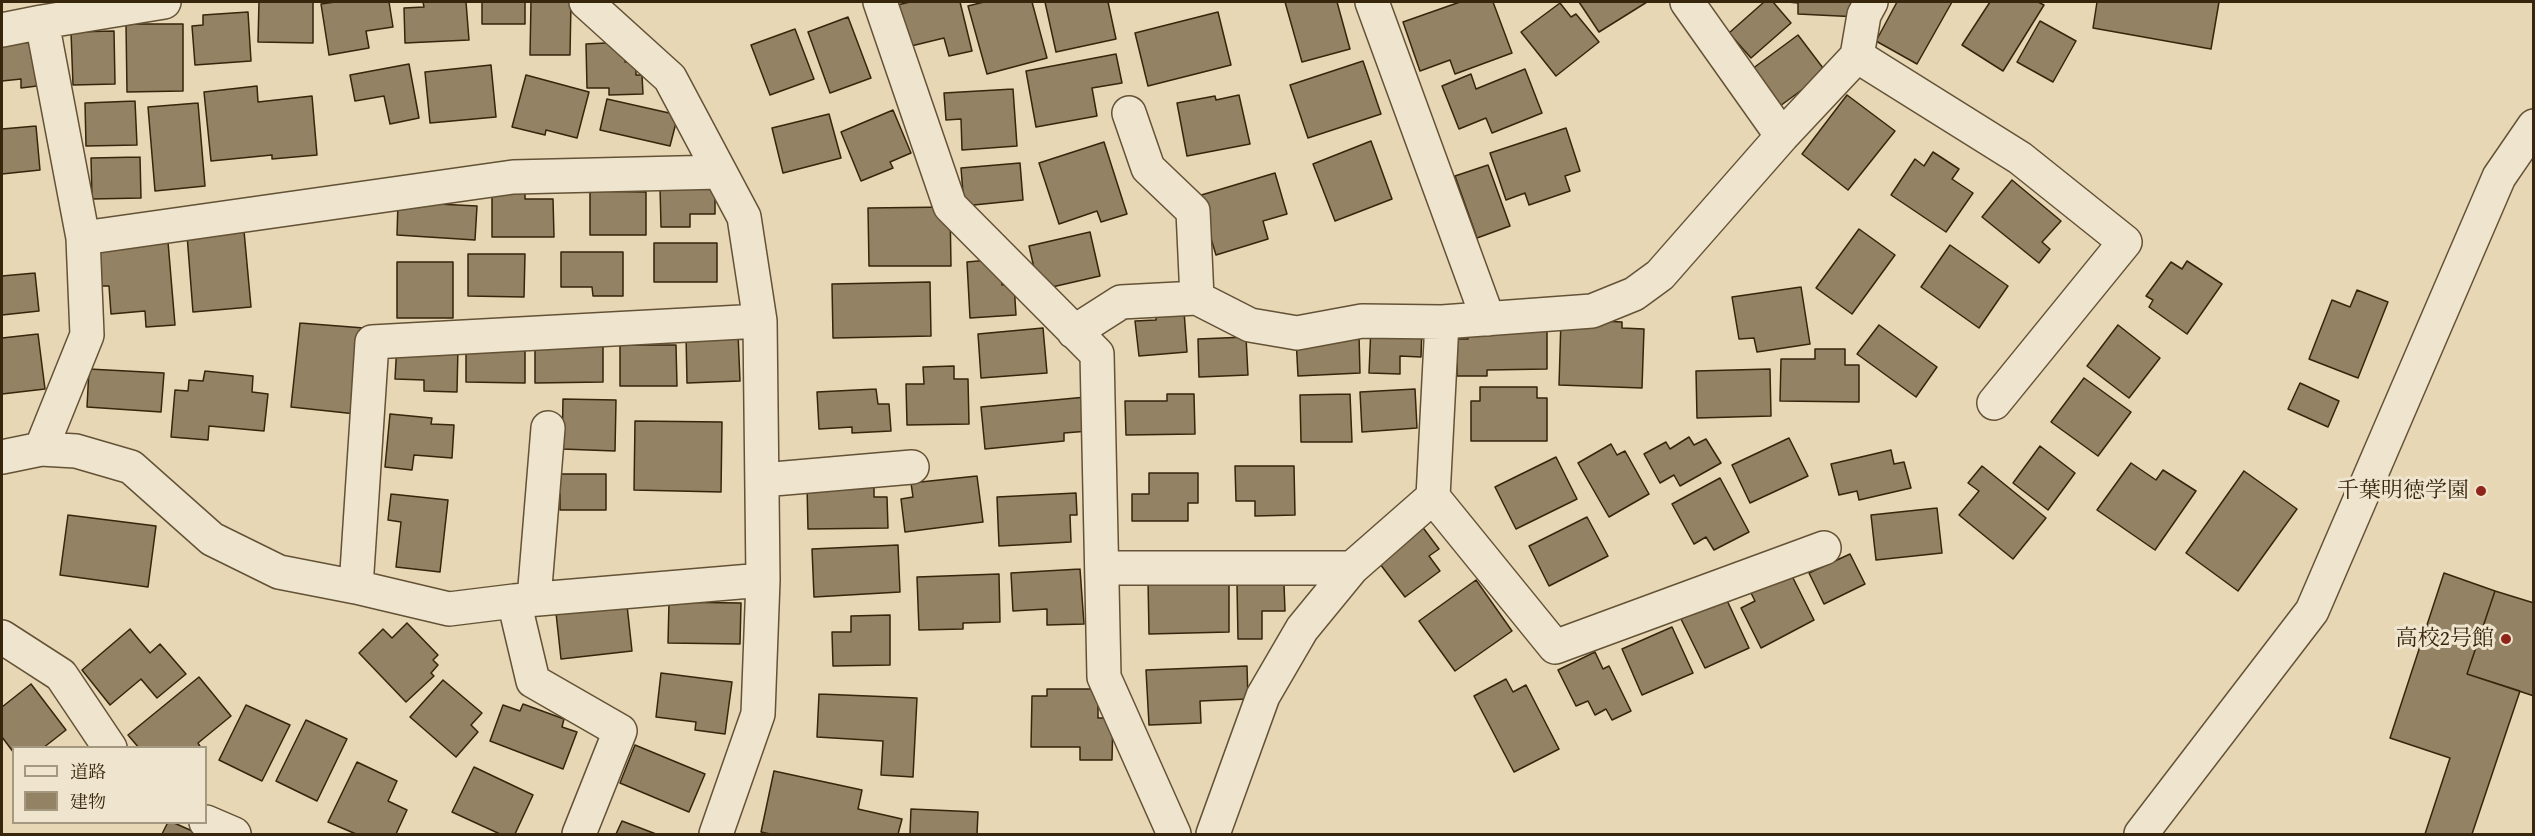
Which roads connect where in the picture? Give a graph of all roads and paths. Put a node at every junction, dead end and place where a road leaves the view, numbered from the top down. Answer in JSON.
{"nodes":[{"id":1,"x":164,"y":2,"type":"edge"},
{"id":2,"x":880,"y":2,"type":"edge"},
{"id":3,"x":1372,"y":2,"type":"edge"},
{"id":4,"x":1687,"y":2,"type":"edge"},
{"id":5,"x":1871,"y":2,"type":"edge"},
{"id":6,"x":593,"y":3,"type":"edge"},
{"id":7,"x":42,"y":22,"type":"junction"},
{"id":8,"x":2,"y":30,"type":"edge"},
{"id":9,"x":1857,"y":56,"type":"junction"},
{"id":10,"x":1128,"y":113,"type":"dead end"},
{"id":11,"x":2534,"y":126,"type":"edge"},
{"id":12,"x":1782,"y":136,"type":"junction"},
{"id":13,"x":720,"y":172,"type":"junction"},
{"id":14,"x":83,"y":238,"type":"junction"},
{"id":15,"x":1197,"y":298,"type":"junction"},
{"id":16,"x":1488,"y":319,"type":"junction"},
{"id":17,"x":760,"y":321,"type":"junction"},
{"id":18,"x":1442,"y":322,"type":"junction"},
{"id":19,"x":1074,"y":332,"type":"junction"},
{"id":20,"x":1994,"y":403,"type":"dead end"},
{"id":21,"x":548,"y":428,"type":"dead end"},
{"id":22,"x":41,"y":449,"type":"junction"},
{"id":23,"x":2,"y":457,"type":"edge"},
{"id":24,"x":912,"y":467,"type":"dead end"},
{"id":25,"x":762,"y":480,"type":"junction"},
{"id":26,"x":1433,"y":497,"type":"junction"},
{"id":27,"x":1824,"y":548,"type":"dead end"},
{"id":28,"x":1102,"y":568,"type":"junction"},
{"id":29,"x":1352,"y":568,"type":"junction"},
{"id":30,"x":763,"y":580,"type":"junction"},
{"id":31,"x":356,"y":587,"type":"junction"},
{"id":32,"x":524,"y":600,"type":"junction"},
{"id":33,"x":2,"y":637,"type":"edge"},
{"id":34,"x":109,"y":746,"type":"edge"},
{"id":35,"x":207,"y":822,"type":"edge"},
{"id":36,"x":234,"y":834,"type":"edge"},
{"id":37,"x":579,"y":834,"type":"edge"},
{"id":38,"x":716,"y":834,"type":"edge"},
{"id":39,"x":1174,"y":834,"type":"edge"},
{"id":40,"x":1212,"y":834,"type":"edge"},
{"id":41,"x":2141,"y":834,"type":"edge"}],
"edges":[{"from":1,"to":7,"type":"street"},
{"from":2,"to":19,"type":"street"},
{"from":3,"to":16,"type":"street"},
{"from":4,"to":12,"type":"street"},
{"from":5,"to":9,"type":"street"},
{"from":6,"to":13,"type":"street"},
{"from":7,"to":8,"type":"street"},
{"from":7,"to":14,"type":"street"},
{"from":9,"to":12,"type":"street"},
{"from":9,"to":20,"type":"street"},
{"from":10,"to":15,"type":"street"},
{"from":11,"to":41,"type":"street"},
{"from":12,"to":16,"type":"street"},
{"from":13,"to":14,"type":"street"},
{"from":13,"to":17,"type":"street"},
{"from":14,"to":22,"type":"street"},
{"from":15,"to":18,"type":"street"},
{"from":15,"to":19,"type":"street"},
{"from":16,"to":18,"type":"street"},
{"from":17,"to":25,"type":"street"},
{"from":17,"to":31,"type":"street"},
{"from":18,"to":26,"type":"street"},
{"from":19,"to":28,"type":"street"},
{"from":21,"to":32,"type":"street"},
{"from":22,"to":23,"type":"street"},
{"from":22,"to":31,"type":"street"},
{"from":24,"to":25,"type":"street"},
{"from":25,"to":30,"type":"street"},
{"from":26,"to":27,"type":"street"},
{"from":26,"to":29,"type":"street"},
{"from":28,"to":29,"type":"street"},
{"from":28,"to":39,"type":"street"},
{"from":29,"to":40,"type":"street"},
{"from":30,"to":32,"type":"street"},
{"from":30,"to":38,"type":"street"},
{"from":31,"to":32,"type":"street"},
{"from":32,"to":37,"type":"street"},
{"from":33,"to":34,"type":"street"},
{"from":35,"to":36,"type":"street"}]}
